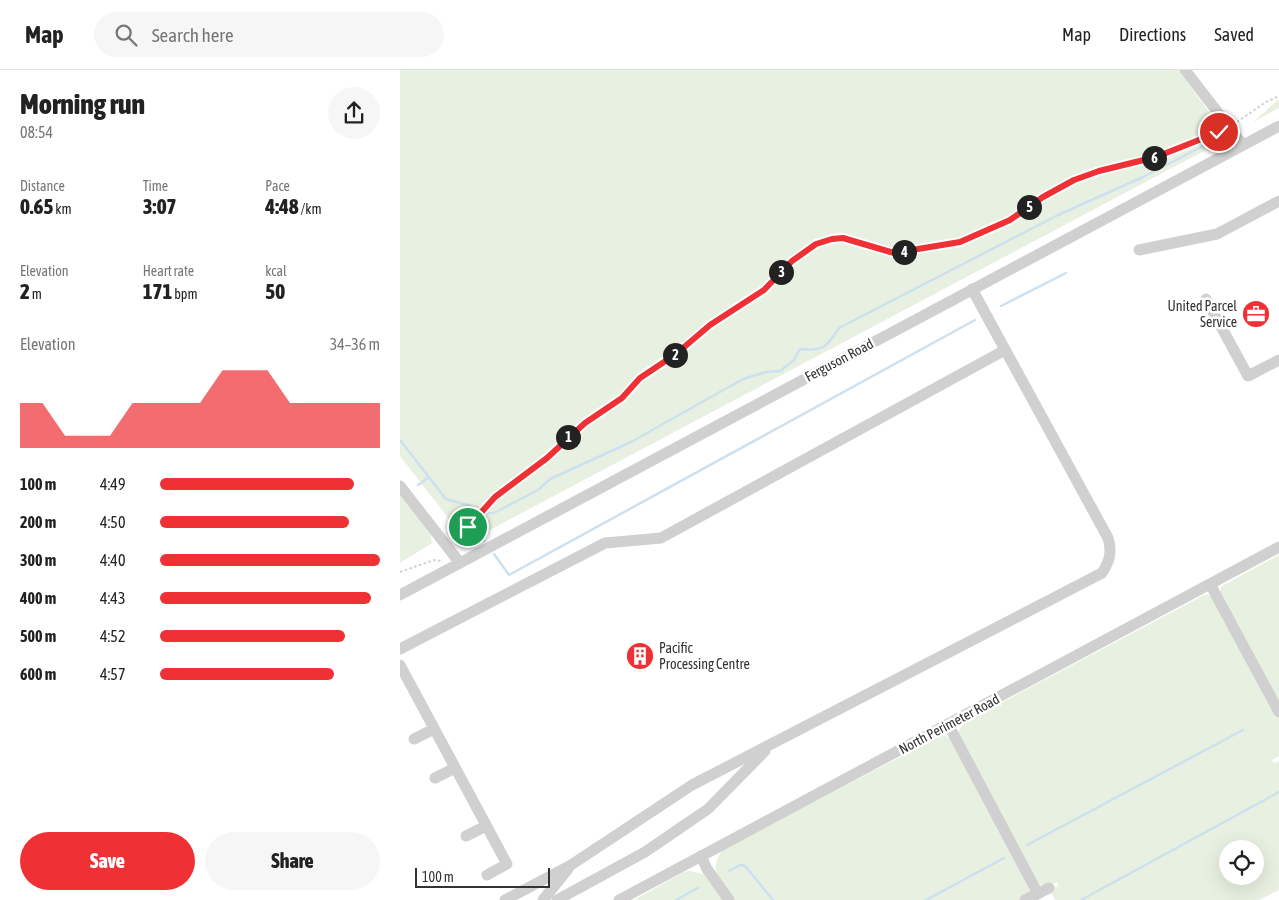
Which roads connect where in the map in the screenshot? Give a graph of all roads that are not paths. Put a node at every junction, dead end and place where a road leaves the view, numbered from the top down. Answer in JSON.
{"nodes":[{"id":1,"x":1185,"y":70,"type":"edge"},
{"id":2,"x":1279,"y":126,"type":"edge"},
{"id":3,"x":1244,"y":145,"type":"junction"},
{"id":4,"x":1279,"y":201,"type":"edge"},
{"id":5,"x":1138,"y":250,"type":"dead end"},
{"id":6,"x":972,"y":289,"type":"junction"},
{"id":7,"x":1206,"y":299,"type":"dead end"},
{"id":8,"x":1006,"y":350,"type":"junction"},
{"id":9,"x":1279,"y":360,"type":"edge"},
{"id":10,"x":400,"y":486,"type":"edge"},
{"id":11,"x":1279,"y":547,"type":"edge"},
{"id":12,"x":460,"y":563,"type":"junction"},
{"id":13,"x":1210,"y":584,"type":"junction"},
{"id":14,"x":400,"y":595,"type":"edge"},
{"id":15,"x":400,"y":649,"type":"edge"},
{"id":16,"x":400,"y":666,"type":"edge"},
{"id":17,"x":1279,"y":712,"type":"edge"},
{"id":18,"x":948,"y":724,"type":"junction"},
{"id":19,"x":434,"y":728,"type":"junction"},
{"id":20,"x":414,"y":739,"type":"dead end"},
{"id":21,"x":774,"y":743,"type":"junction"},
{"id":22,"x":455,"y":768,"type":"junction"},
{"id":23,"x":435,"y":778,"type":"dead end"},
{"id":24,"x":486,"y":826,"type":"junction"},
{"id":25,"x":466,"y":836,"type":"dead end"},
{"id":26,"x":701,"y":856,"type":"junction"},
{"id":27,"x":571,"y":865,"type":"junction"},
{"id":28,"x":487,"y":875,"type":"dead end"},
{"id":29,"x":1049,"y":888,"type":"dead end"},
{"id":30,"x":1038,"y":894,"type":"junction"},
{"id":31,"x":505,"y":900,"type":"edge"},
{"id":32,"x":543,"y":900,"type":"edge"},
{"id":33,"x":556,"y":900,"type":"edge"},
{"id":34,"x":620,"y":900,"type":"edge"},
{"id":35,"x":729,"y":900,"type":"edge"},
{"id":36,"x":1025,"y":900,"type":"edge"}],
"edges":[{"from":1,"to":3,"type":"street"},
{"from":2,"to":3,"type":"street","name":"Ferguson Road"},
{"from":3,"to":6,"type":"street","name":"Ferguson Road"},
{"from":4,"to":5,"type":"street"},
{"from":6,"to":8,"type":"street"},
{"from":6,"to":12,"type":"street","name":"Ferguson Road"},
{"from":7,"to":9,"type":"street"},
{"from":8,"to":15,"type":"street"},
{"from":8,"to":21,"type":"street"},
{"from":10,"to":12,"type":"street"},
{"from":11,"to":13,"type":"street","name":"North Perimeter Road"},
{"from":12,"to":14,"type":"street","name":"Ferguson Road"},
{"from":13,"to":17,"type":"street"},
{"from":13,"to":18,"type":"street","name":"North Perimeter Road"},
{"from":16,"to":19,"type":"street"},
{"from":18,"to":26,"type":"street","name":"North Perimeter Road"},
{"from":18,"to":30,"type":"street"},
{"from":19,"to":20,"type":"street"},
{"from":19,"to":22,"type":"street"},
{"from":21,"to":27,"type":"street"},
{"from":21,"to":33,"type":"street"},
{"from":22,"to":23,"type":"street"},
{"from":22,"to":24,"type":"street"},
{"from":24,"to":25,"type":"street"},
{"from":24,"to":28,"type":"street"},
{"from":26,"to":34,"type":"street","name":"North Perimeter Road"},
{"from":26,"to":35,"type":"street"},
{"from":27,"to":31,"type":"street"},
{"from":27,"to":32,"type":"street"},
{"from":29,"to":30,"type":"street"},
{"from":30,"to":36,"type":"street"}]}
